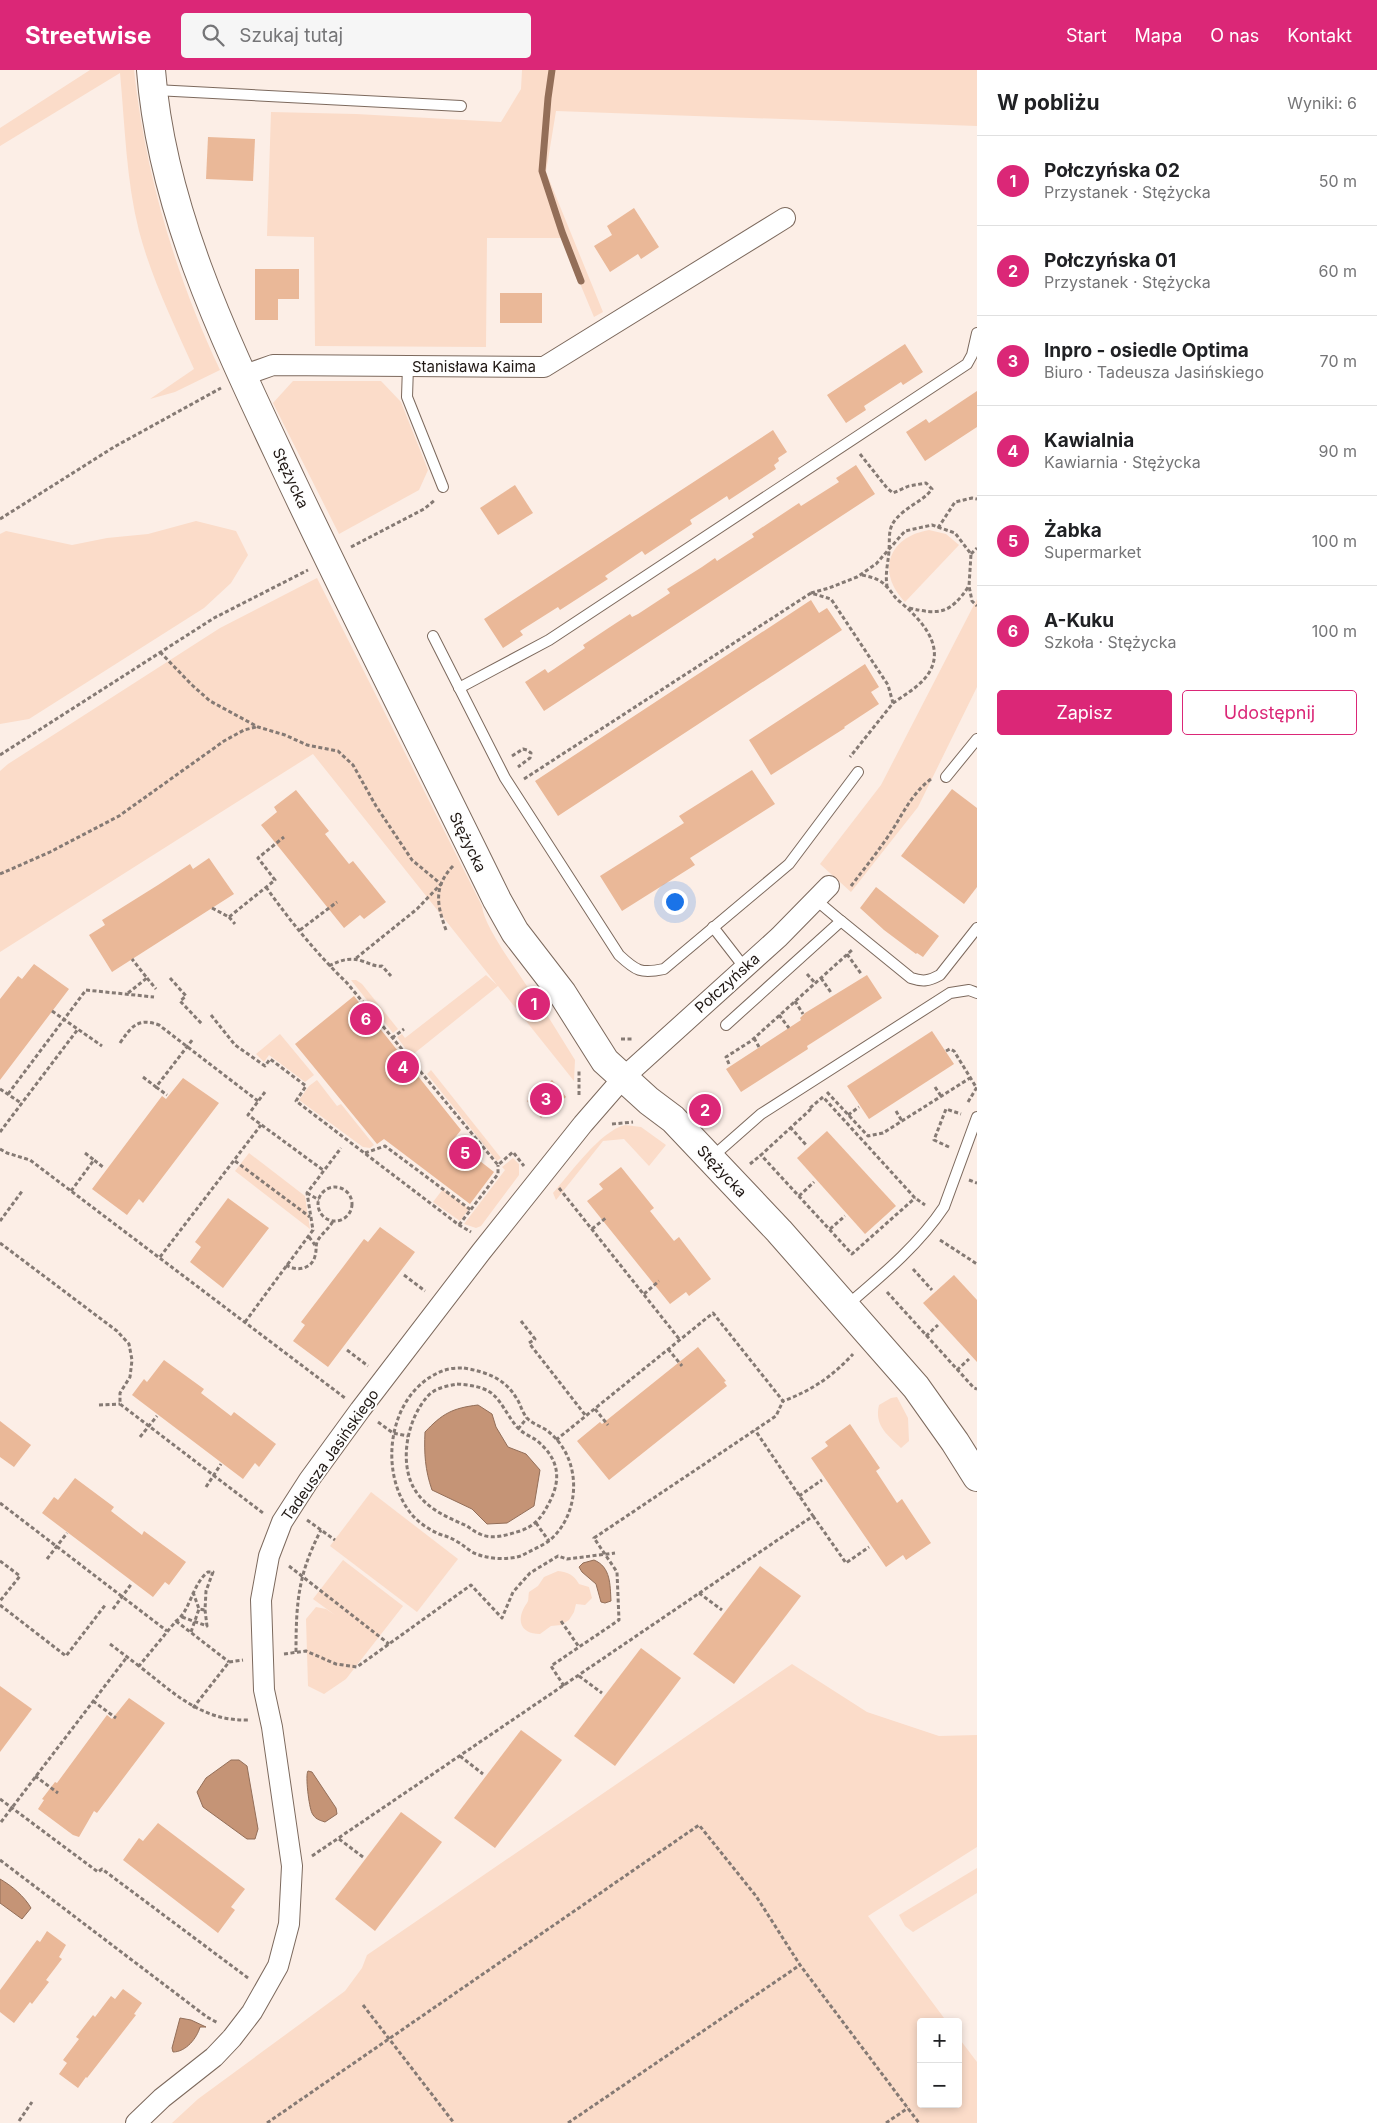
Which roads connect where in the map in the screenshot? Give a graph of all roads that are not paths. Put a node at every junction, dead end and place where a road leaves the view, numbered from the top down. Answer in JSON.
{"nodes":[{"id":1,"x":152,"y":80,"type":"edge"},
{"id":2,"x":462,"y":106,"type":"dead end"},
{"id":3,"x":785,"y":218,"type":"dead end"},
{"id":4,"x":977,"y":333,"type":"edge"},
{"id":5,"x":974,"y":355,"type":"edge"},
{"id":6,"x":408,"y":366,"type":"junction"},
{"id":7,"x":242,"y":376,"type":"junction"},
{"id":8,"x":443,"y":487,"type":"road end"},
{"id":9,"x":433,"y":636,"type":"dead end"},
{"id":10,"x":459,"y":688,"type":"junction"},
{"id":11,"x":977,"y":739,"type":"edge"},
{"id":12,"x":858,"y":772,"type":"road end"},
{"id":13,"x":946,"y":776,"type":"road end"},
{"id":14,"x":822,"y":893,"type":"joint"},
{"id":15,"x":841,"y":921,"type":"junction"},
{"id":16,"x":713,"y":927,"type":"junction"},
{"id":17,"x":977,"y":928,"type":"edge"},
{"id":18,"x":744,"y":967,"type":"junction"},
{"id":19,"x":977,"y":993,"type":"edge"},
{"id":20,"x":726,"y":1024,"type":"dead end"},
{"id":21,"x":623,"y":1078,"type":"junction"},
{"id":22,"x":977,"y":1117,"type":"edge"},
{"id":23,"x":711,"y":1158,"type":"junction"},
{"id":24,"x":845,"y":1307,"type":"junction"},
{"id":25,"x":977,"y":1477,"type":"edge"},
{"id":26,"x":136,"y":2123,"type":"edge"}],
"edges":[{"from":1,"to":2,"type":"lane","name":"Stężycka"},
{"from":1,"to":7,"type":"street","name":"Stężycka"},
{"from":3,"to":6,"type":"street","name":"Stanisława Kaima"},
{"from":4,"to":5,"type":"lane"},
{"from":5,"to":10,"type":"lane"},
{"from":6,"to":7,"type":"street","name":"Stanisława Kaima"},
{"from":6,"to":8,"type":"lane"},
{"from":7,"to":21,"type":"street","name":"Stężycka"},
{"from":9,"to":10,"type":"lane"},
{"from":10,"to":16,"type":"lane"},
{"from":11,"to":13,"type":"lane"},
{"from":12,"to":16,"type":"lane"},
{"from":14,"to":15,"type":"lane"},
{"from":14,"to":18,"type":"street","name":"Połczyńska"},
{"from":15,"to":17,"type":"lane"},
{"from":15,"to":20,"type":"lane"},
{"from":16,"to":18,"type":"lane"},
{"from":18,"to":21,"type":"street","name":"Połczyńska"},
{"from":19,"to":23,"type":"lane"},
{"from":21,"to":23,"type":"street","name":"Stężycka"},
{"from":21,"to":26,"type":"street","name":"Tadeusza Jasińskiego"},
{"from":22,"to":24,"type":"lane"},
{"from":23,"to":24,"type":"street","name":"Stężycka"},
{"from":24,"to":25,"type":"street","name":"Stężycka"}]}
